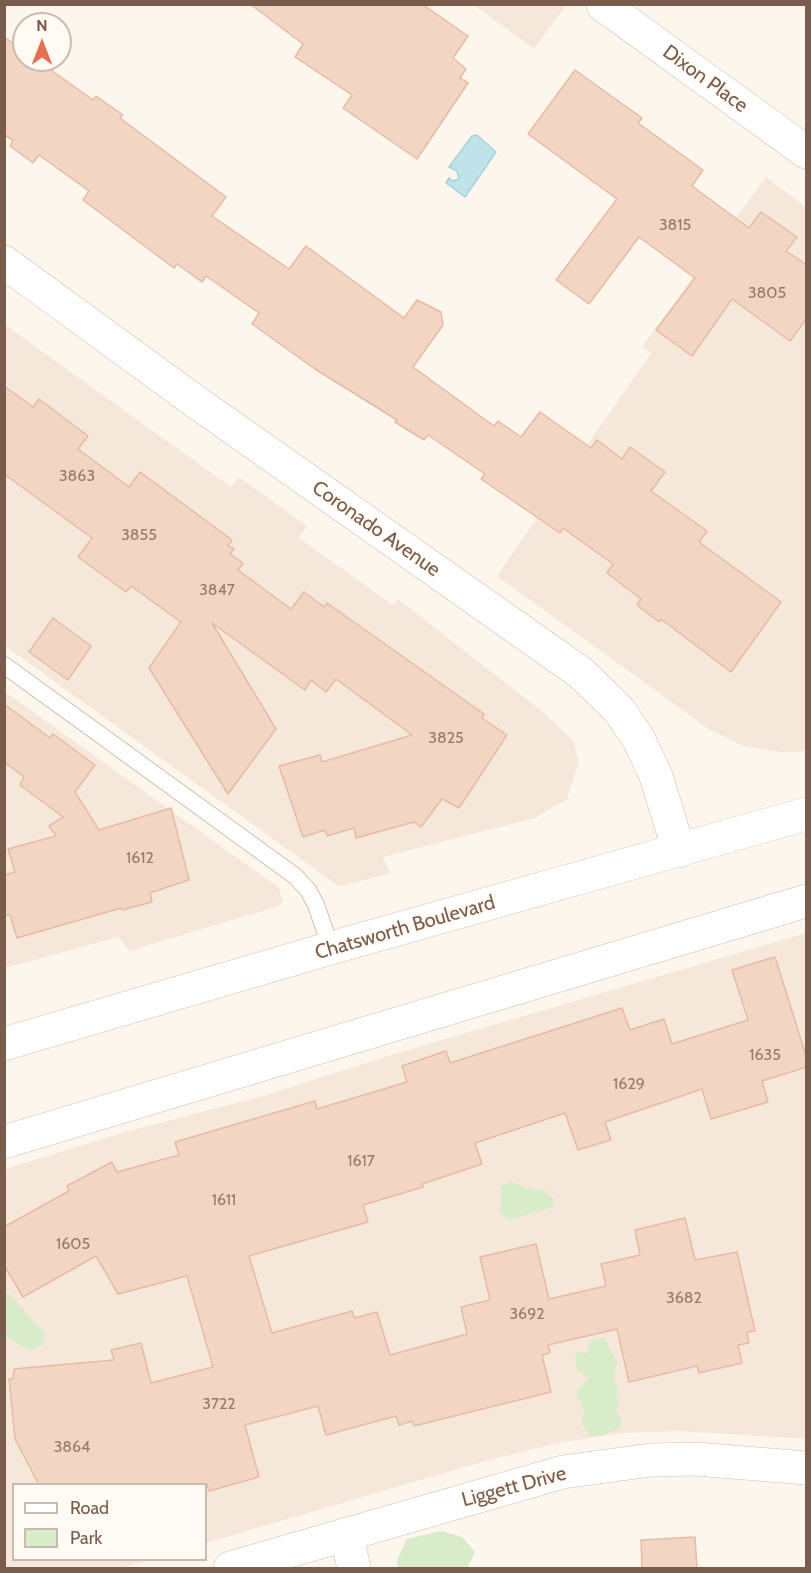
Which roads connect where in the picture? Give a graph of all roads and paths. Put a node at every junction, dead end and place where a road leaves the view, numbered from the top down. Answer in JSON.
{"nodes":[{"id":1,"x":603,"y":6,"type":"edge"},
{"id":2,"x":807,"y":152,"type":"edge"},
{"id":3,"x":4,"y":262,"type":"edge"},
{"id":4,"x":4,"y":665,"type":"edge"},
{"id":5,"x":807,"y":814,"type":"edge"},
{"id":6,"x":679,"y":851,"type":"junction"},
{"id":7,"x":807,"y":902,"type":"edge"},
{"id":8,"x":331,"y":948,"type":"junction"},
{"id":9,"x":4,"y":1044,"type":"edge"},
{"id":10,"x":4,"y":1142,"type":"edge"},
{"id":11,"x":807,"y":1468,"type":"edge"},
{"id":12,"x":346,"y":1534,"type":"junction"},
{"id":13,"x":230,"y":1569,"type":"edge"},
{"id":14,"x":354,"y":1569,"type":"edge"}],
"edges":[{"from":1,"to":2,"type":"street","name":"Dixon Place"},
{"from":3,"to":6,"type":"street","name":"Coronado Avenue"},
{"from":4,"to":8,"type":"lane"},
{"from":5,"to":6,"type":"street","name":"Chatsworth Boulevard"},
{"from":6,"to":8,"type":"street","name":"Chatsworth Boulevard"},
{"from":7,"to":10,"type":"street"},
{"from":8,"to":9,"type":"street","name":"Chatsworth Boulevard"},
{"from":11,"to":12,"type":"street","name":"Liggett Drive"},
{"from":12,"to":13,"type":"street","name":"Liggett Drive"},
{"from":12,"to":14,"type":"street"}]}
